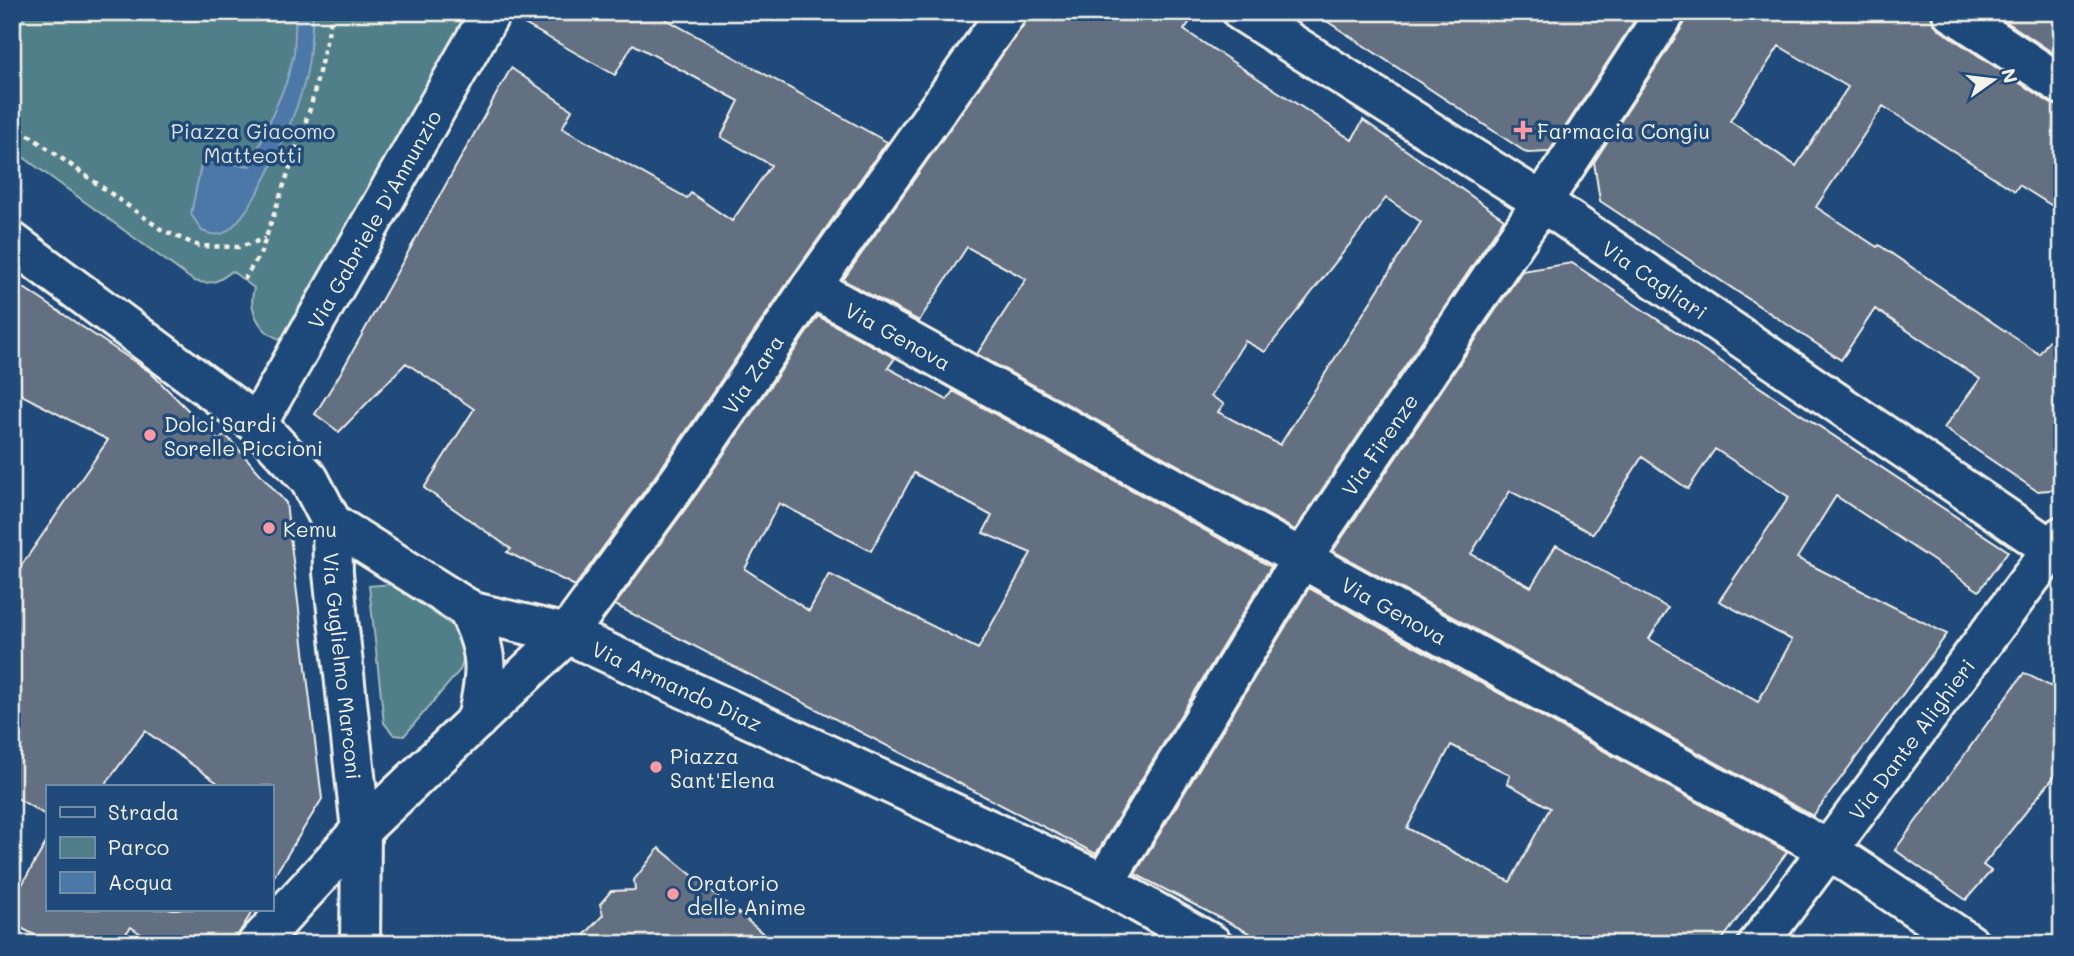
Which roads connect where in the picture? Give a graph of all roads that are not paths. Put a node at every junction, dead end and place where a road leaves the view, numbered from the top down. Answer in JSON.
{"nodes":[{"id":1,"x":491,"y":12,"type":"edge"},
{"id":2,"x":1007,"y":12,"type":"edge"},
{"id":3,"x":1242,"y":12,"type":"edge"},
{"id":4,"x":1666,"y":12,"type":"edge"},
{"id":5,"x":1952,"y":12,"type":"edge"},
{"id":6,"x":2062,"y":85,"type":"edge"},
{"id":7,"x":1542,"y":202,"type":"junction"},
{"id":8,"x":12,"y":242,"type":"edge"},
{"id":9,"x":811,"y":287,"type":"junction"},
{"id":10,"x":257,"y":424,"type":"junction"},
{"id":11,"x":332,"y":523,"type":"junction"},
{"id":12,"x":2058,"y":547,"type":"edge"},
{"id":13,"x":1302,"y":558,"type":"junction"},
{"id":14,"x":467,"y":608,"type":"junction"},
{"id":15,"x":567,"y":634,"type":"junction"},
{"id":16,"x":477,"y":720,"type":"junction"},
{"id":17,"x":361,"y":830,"type":"junction"},
{"id":18,"x":1827,"y":849,"type":"junction"},
{"id":19,"x":1104,"y":883,"type":"junction"},
{"id":20,"x":257,"y":944,"type":"edge"},
{"id":21,"x":360,"y":944,"type":"edge"},
{"id":22,"x":1213,"y":944,"type":"edge"},
{"id":23,"x":1758,"y":944,"type":"edge"},
{"id":24,"x":1970,"y":944,"type":"edge"}],
"edges":[{"from":1,"to":10,"type":"street","name":"Via Gabriele D'Annunzio"},
{"from":2,"to":9,"type":"street","name":"Via Zara"},
{"from":3,"to":7,"type":"street","name":"Via Cagliari"},
{"from":4,"to":7,"type":"street","name":"Via Firenze"},
{"from":5,"to":6,"type":"street"},
{"from":7,"to":12,"type":"street","name":"Via Cagliari"},
{"from":7,"to":13,"type":"street","name":"Via Firenze"},
{"from":8,"to":10,"type":"street","name":"Via Guglielmo Marconi"},
{"from":9,"to":13,"type":"street","name":"Via Genova"},
{"from":9,"to":15,"type":"street","name":"Via Zara"},
{"from":10,"to":11,"type":"street","name":"Via Guglielmo Marconi"},
{"from":11,"to":14,"type":"street","name":"Via Armando Diaz"},
{"from":11,"to":17,"type":"street","name":"Via Guglielmo Marconi"},
{"from":12,"to":18,"type":"street","name":"Via Dante Alighieri"},
{"from":13,"to":18,"type":"street","name":"Via Genova"},
{"from":13,"to":19,"type":"street","name":"Via Firenze"},
{"from":14,"to":15,"type":"street","name":"Via Armando Diaz"},
{"from":14,"to":16,"type":"street"},
{"from":15,"to":16,"type":"street","name":"Via Zara"},
{"from":15,"to":19,"type":"street","name":"Via Armando Diaz"},
{"from":16,"to":17,"type":"street","name":"Via Zara"},
{"from":17,"to":20,"type":"street","name":"Via Zara"},
{"from":17,"to":21,"type":"street","name":"Via Guglielmo Marconi"},
{"from":18,"to":23,"type":"street","name":"Via Dante Alighieri"},
{"from":18,"to":24,"type":"street","name":"Via Genova"},
{"from":19,"to":22,"type":"street","name":"Via Armando Diaz"}]}
